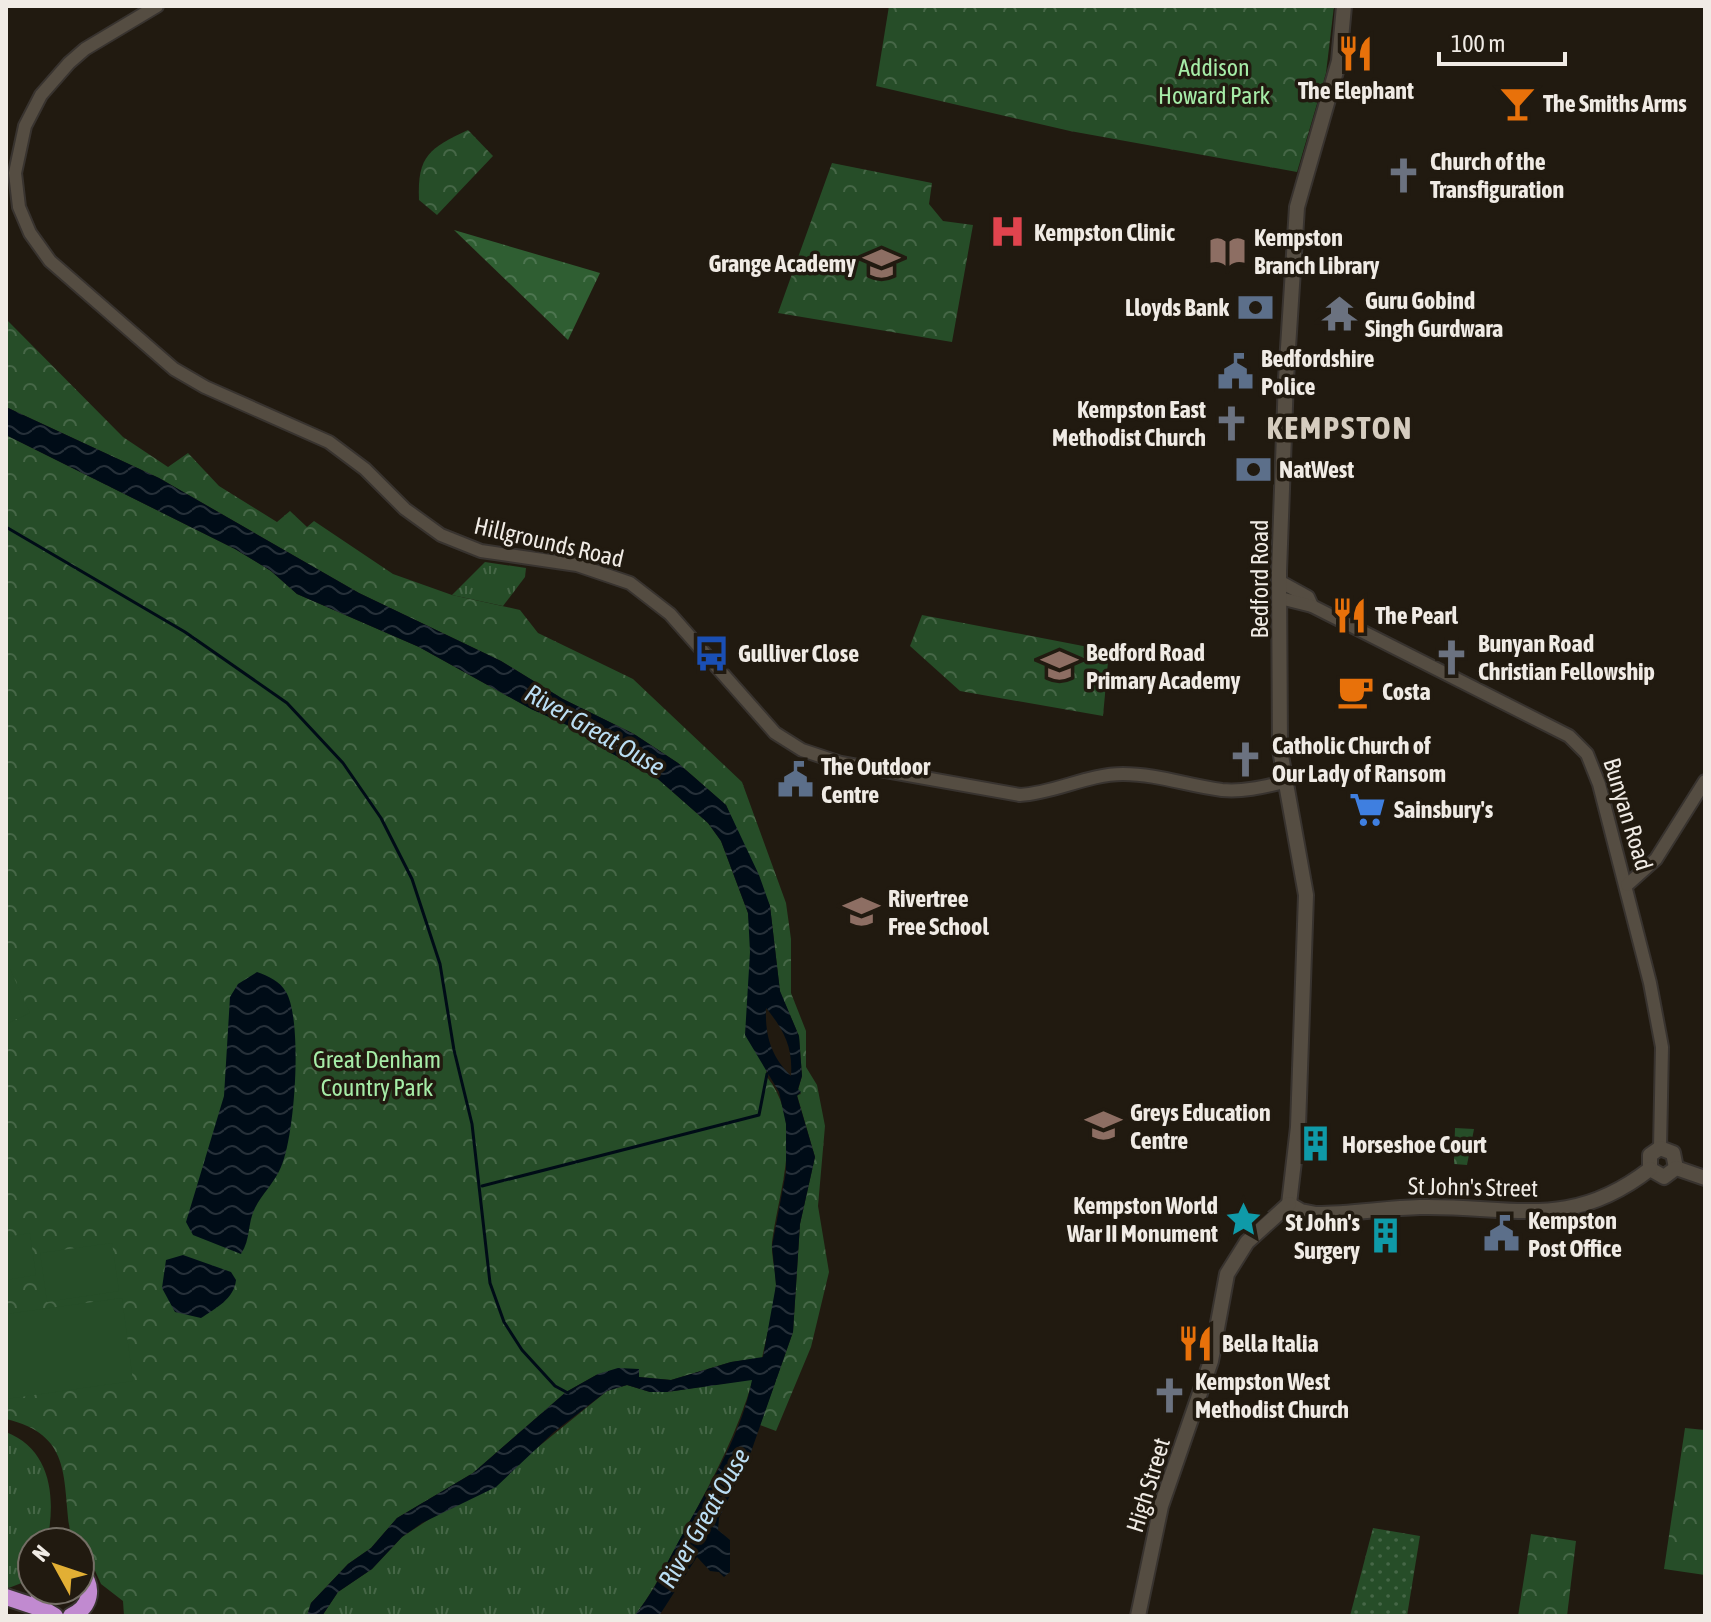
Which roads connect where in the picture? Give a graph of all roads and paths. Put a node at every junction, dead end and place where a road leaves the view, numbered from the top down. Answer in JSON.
{"nodes":[{"id":1,"x":157,"y":6,"type":"edge"},
{"id":2,"x":1344,"y":6,"type":"edge"},
{"id":3,"x":1279,"y":581,"type":"junction"},
{"id":4,"x":1280,"y":598,"type":"junction"},
{"id":5,"x":1312,"y":606,"type":"junction"},
{"id":6,"x":1705,"y":781,"type":"edge"},
{"id":7,"x":1284,"y":782,"type":"junction"},
{"id":8,"x":1627,"y":885,"type":"junction"},
{"id":9,"x":1660,"y":1148,"type":"junction"},
{"id":10,"x":1676,"y":1168,"type":"junction"},
{"id":11,"x":1650,"y":1169,"type":"junction"},
{"id":12,"x":1705,"y":1178,"type":"edge"},
{"id":13,"x":1289,"y":1204,"type":"junction"},
{"id":14,"x":6,"y":1596,"type":"edge"},
{"id":15,"x":52,"y":1614,"type":"edge"},
{"id":16,"x":1138,"y":1616,"type":"edge"}],
"edges":[{"from":1,"to":7,"type":"street","name":"Hillgrounds Road"},
{"from":2,"to":3,"type":"main road","name":"Bedford Road"},
{"from":3,"to":4,"type":"main road","name":"Bedford Road"},
{"from":3,"to":5,"type":"street","name":"Bunyan Road"},
{"from":4,"to":5,"type":"street","name":"Bunyan Road"},
{"from":4,"to":7,"type":"main road","name":"Bedford Road"},
{"from":5,"to":8,"type":"street","name":"Bunyan Road"},
{"from":6,"to":8,"type":"street"},
{"from":7,"to":13,"type":"main road","name":"Bedford Road"},
{"from":8,"to":9,"type":"street","name":"Bunyan Road"},
{"from":9,"to":10,"type":"main road"},
{"from":9,"to":11,"type":"main road"},
{"from":10,"to":11,"type":"main road"},
{"from":10,"to":12,"type":"main road"},
{"from":11,"to":13,"type":"main road","name":"St John's Street"},
{"from":13,"to":16,"type":"main road","name":"High Street"},
{"from":14,"to":15,"type":"highway"}]}
